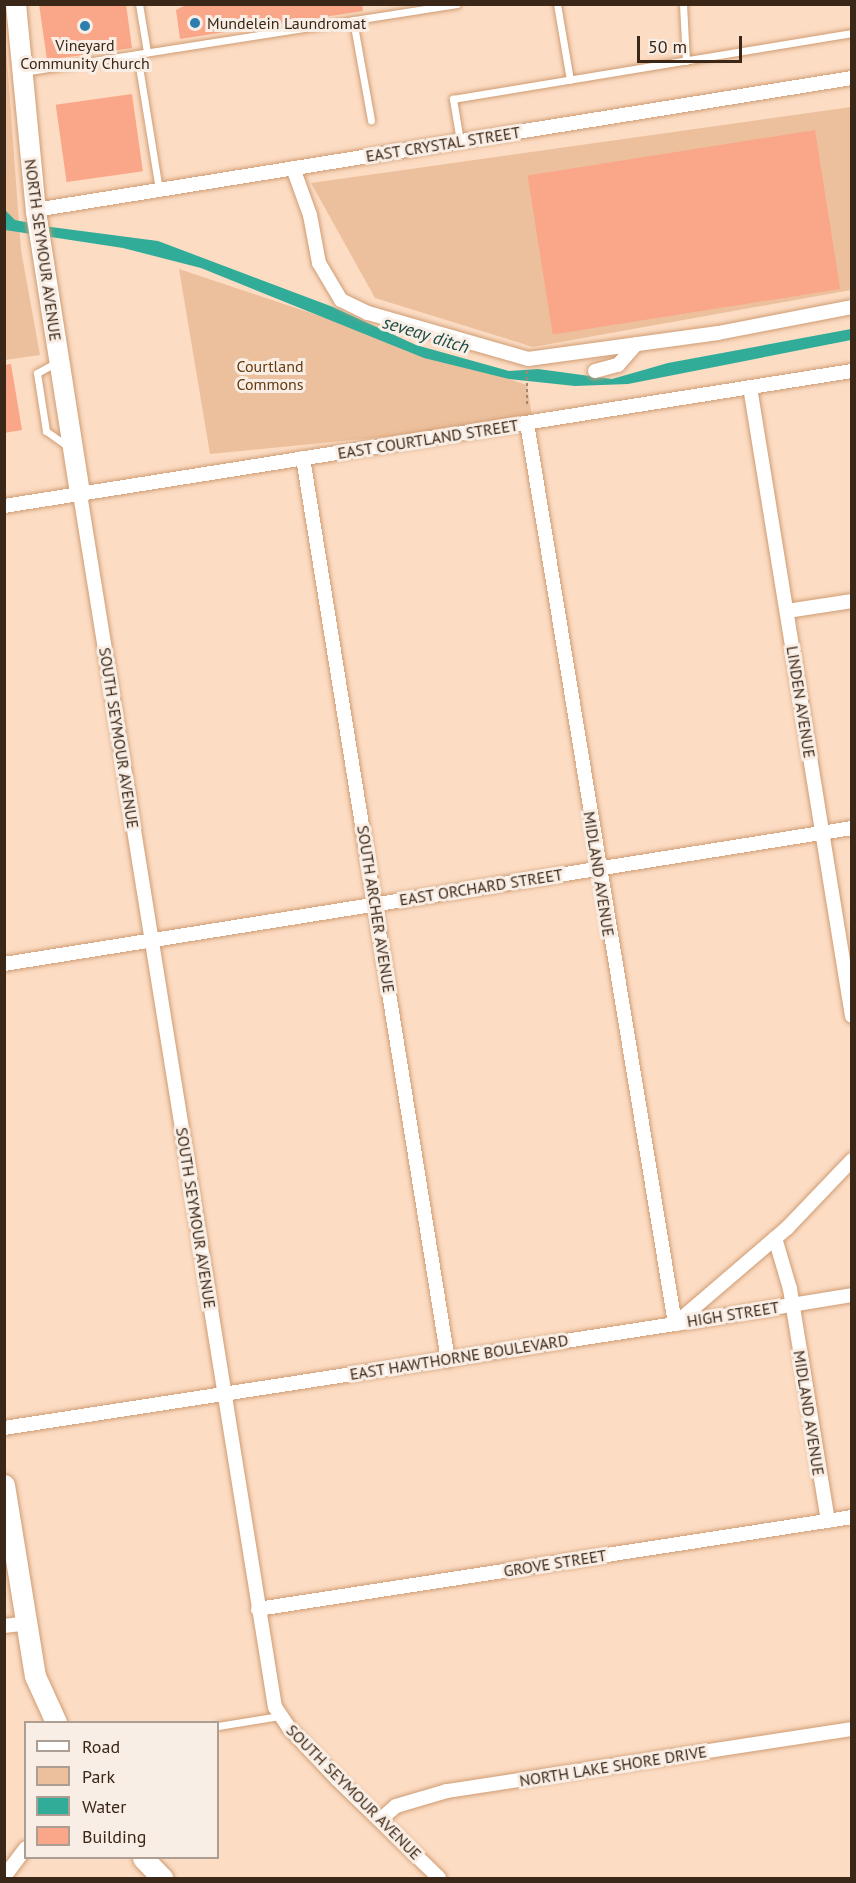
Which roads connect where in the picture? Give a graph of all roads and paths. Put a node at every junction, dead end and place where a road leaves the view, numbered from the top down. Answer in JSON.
{"nodes":[{"id":1,"x":16,"y":4,"type":"edge"},
{"id":2,"x":139,"y":4,"type":"edge"},
{"id":3,"x":457,"y":4,"type":"edge"},
{"id":4,"x":556,"y":4,"type":"edge"},
{"id":5,"x":683,"y":4,"type":"edge"},
{"id":6,"x":353,"y":21,"type":"junction"},
{"id":7,"x":852,"y":33,"type":"edge"},
{"id":8,"x":147,"y":52,"type":"junction"},
{"id":9,"x":137,"y":54,"type":"junction"},
{"id":10,"x":686,"y":61,"type":"junction"},
{"id":11,"x":22,"y":72,"type":"junction"},
{"id":12,"x":852,"y":78,"type":"edge"},
{"id":13,"x":570,"y":80,"type":"junction"},
{"id":14,"x":371,"y":120,"type":"dead end"},
{"id":15,"x":460,"y":141,"type":"junction"},
{"id":16,"x":293,"y":168,"type":"junction"},
{"id":17,"x":159,"y":190,"type":"junction"},
{"id":18,"x":35,"y":211,"type":"junction"},
{"id":19,"x":852,"y":308,"type":"edge"},
{"id":20,"x":636,"y":344,"type":"junction"},
{"id":21,"x":528,"y":359,"type":"junction"},
{"id":22,"x":595,"y":371,"type":"dead end"},
{"id":23,"x":852,"y":371,"type":"edge"},
{"id":24,"x":750,"y":387,"type":"junction"},
{"id":25,"x":527,"y":405,"type":"dead end"},
{"id":26,"x":527,"y":423,"type":"junction"},
{"id":27,"x":303,"y":458,"type":"junction"},
{"id":28,"x":80,"y":494,"type":"junction"},
{"id":29,"x":4,"y":506,"type":"edge"},
{"id":30,"x":852,"y":601,"type":"edge"},
{"id":31,"x":787,"y":611,"type":"junction"},
{"id":32,"x":852,"y":828,"type":"edge"},
{"id":33,"x":822,"y":833,"type":"junction"},
{"id":34,"x":598,"y":868,"type":"junction"},
{"id":35,"x":376,"y":904,"type":"junction"},
{"id":36,"x":151,"y":940,"type":"junction"},
{"id":37,"x":4,"y":964,"type":"edge"},
{"id":38,"x":852,"y":1016,"type":"edge"},
{"id":39,"x":852,"y":1160,"type":"edge"},
{"id":40,"x":775,"y":1238,"type":"junction"},
{"id":41,"x":852,"y":1295,"type":"edge"},
{"id":42,"x":791,"y":1305,"type":"junction"},
{"id":43,"x":675,"y":1324,"type":"junction"},
{"id":44,"x":448,"y":1360,"type":"junction"},
{"id":45,"x":224,"y":1393,"type":"junction"},
{"id":46,"x":4,"y":1428,"type":"edge"},
{"id":47,"x":4,"y":1485,"type":"edge"},
{"id":48,"x":852,"y":1517,"type":"edge"},
{"id":49,"x":828,"y":1521,"type":"junction"},
{"id":50,"x":258,"y":1609,"type":"junction"},
{"id":51,"x":27,"y":1623,"type":"junction"},
{"id":52,"x":4,"y":1626,"type":"edge"},
{"id":53,"x":279,"y":1716,"type":"junction"},
{"id":54,"x":56,"y":1721,"type":"edge"},
{"id":55,"x":219,"y":1726,"type":"edge"},
{"id":56,"x":852,"y":1728,"type":"edge"},
{"id":57,"x":381,"y":1819,"type":"junction"},
{"id":58,"x":24,"y":1851,"type":"edge"},
{"id":59,"x":144,"y":1859,"type":"edge"},
{"id":60,"x":4,"y":1877,"type":"edge"},
{"id":61,"x":162,"y":1878,"type":"edge"},
{"id":62,"x":439,"y":1878,"type":"edge"}],
"edges":[{"from":1,"to":11,"type":"street","name":"NORTH SEYMOUR AVENUE"},
{"from":2,"to":8,"type":"lane"},
{"from":3,"to":6,"type":"lane"},
{"from":4,"to":13,"type":"lane"},
{"from":5,"to":10,"type":"lane"},
{"from":6,"to":8,"type":"lane"},
{"from":6,"to":14,"type":"lane"},
{"from":7,"to":10,"type":"lane"},
{"from":8,"to":9,"type":"lane"},
{"from":9,"to":11,"type":"lane"},
{"from":9,"to":17,"type":"lane"},
{"from":10,"to":13,"type":"lane"},
{"from":11,"to":18,"type":"street","name":"NORTH SEYMOUR AVENUE"},
{"from":12,"to":15,"type":"street","name":"EAST CRYSTAL STREET"},
{"from":13,"to":15,"type":"lane"},
{"from":15,"to":16,"type":"street","name":"EAST CRYSTAL STREET"},
{"from":16,"to":17,"type":"street","name":"EAST CRYSTAL STREET"},
{"from":16,"to":21,"type":"street"},
{"from":17,"to":18,"type":"street","name":"EAST CRYSTAL STREET"},
{"from":18,"to":28,"type":"street","name":"NORTH SEYMOUR AVENUE"},
{"from":19,"to":20,"type":"street"},
{"from":20,"to":21,"type":"street"},
{"from":20,"to":22,"type":"street"},
{"from":21,"to":25,"type":"path"},
{"from":23,"to":24,"type":"street","name":"EAST COURTLAND STREET"},
{"from":24,"to":26,"type":"street","name":"EAST COURTLAND STREET"},
{"from":24,"to":31,"type":"street","name":"LINDEN AVENUE"},
{"from":26,"to":27,"type":"street","name":"EAST COURTLAND STREET"},
{"from":26,"to":34,"type":"street","name":"MIDLAND AVENUE"},
{"from":27,"to":28,"type":"street","name":"EAST COURTLAND STREET"},
{"from":27,"to":35,"type":"street","name":"SOUTH ARCHER AVENUE"},
{"from":28,"to":29,"type":"street","name":"EAST COURTLAND STREET"},
{"from":28,"to":36,"type":"street","name":"SOUTH SEYMOUR AVENUE"},
{"from":30,"to":31,"type":"street"},
{"from":31,"to":33,"type":"street","name":"LINDEN AVENUE"},
{"from":32,"to":33,"type":"street","name":"EAST ORCHARD STREET"},
{"from":33,"to":34,"type":"street","name":"EAST ORCHARD STREET"},
{"from":33,"to":38,"type":"street","name":"LINDEN AVENUE"},
{"from":34,"to":35,"type":"street","name":"EAST ORCHARD STREET"},
{"from":34,"to":43,"type":"street","name":"MIDLAND AVENUE"},
{"from":35,"to":36,"type":"street","name":"EAST ORCHARD STREET"},
{"from":35,"to":44,"type":"street","name":"SOUTH ARCHER AVENUE"},
{"from":36,"to":37,"type":"street","name":"EAST ORCHARD STREET"},
{"from":36,"to":45,"type":"street","name":"SOUTH SEYMOUR AVENUE"},
{"from":39,"to":40,"type":"street"},
{"from":40,"to":42,"type":"street","name":"MIDLAND AVENUE"},
{"from":40,"to":43,"type":"street"},
{"from":41,"to":42,"type":"street","name":"HIGH STREET"},
{"from":42,"to":43,"type":"street","name":"HIGH STREET"},
{"from":42,"to":49,"type":"street","name":"MIDLAND AVENUE"},
{"from":43,"to":44,"type":"street","name":"EAST HAWTHORNE BOULEVARD"},
{"from":44,"to":45,"type":"street","name":"EAST HAWTHORNE BOULEVARD"},
{"from":45,"to":46,"type":"street","name":"EAST HAWTHORNE BOULEVARD"},
{"from":45,"to":50,"type":"street","name":"SOUTH SEYMOUR AVENUE"},
{"from":47,"to":51,"type":"main road"},
{"from":48,"to":49,"type":"street","name":"GROVE STREET"},
{"from":49,"to":50,"type":"street","name":"GROVE STREET"},
{"from":50,"to":53,"type":"street","name":"SOUTH SEYMOUR AVENUE"},
{"from":51,"to":52,"type":"street"},
{"from":51,"to":54,"type":"main road"},
{"from":53,"to":55,"type":"lane"},
{"from":53,"to":57,"type":"street","name":"SOUTH SEYMOUR AVENUE"},
{"from":56,"to":57,"type":"street","name":"NORTH LAKE SHORE DRIVE"},
{"from":57,"to":62,"type":"street","name":"SOUTH SEYMOUR AVENUE"},
{"from":58,"to":60,"type":"street"},
{"from":59,"to":61,"type":"main road"}]}
